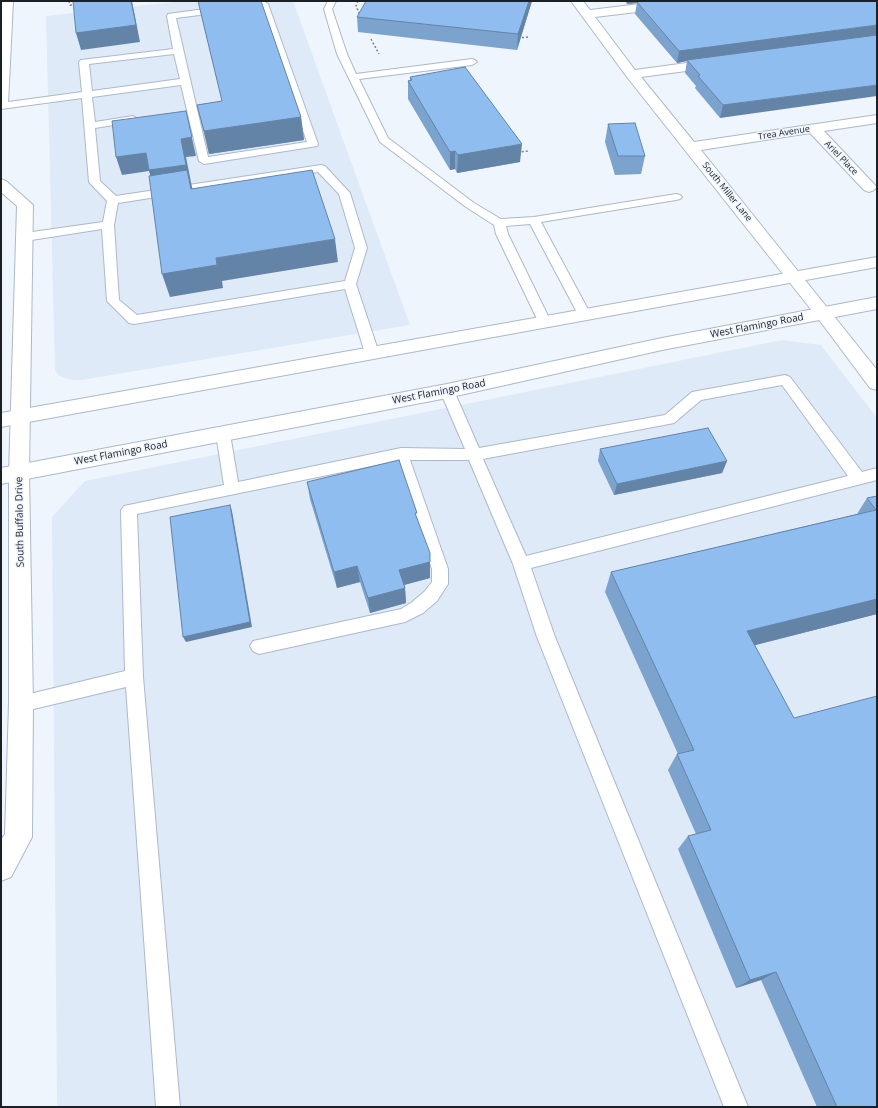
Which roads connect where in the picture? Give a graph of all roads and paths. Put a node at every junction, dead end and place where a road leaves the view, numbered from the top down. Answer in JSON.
{"nodes":[{"id":1,"x":69,"y":1,"type":"edge"},
{"id":2,"x":332,"y":1,"type":"edge"},
{"id":3,"x":358,"y":1,"type":"edge"},
{"id":4,"x":577,"y":1,"type":"edge"},
{"id":5,"x":695,"y":1,"type":"edge"},
{"id":6,"x":5,"y":3,"type":"edge"},
{"id":7,"x":82,"y":7,"type":"edge"},
{"id":8,"x":587,"y":14,"type":"junction"},
{"id":9,"x":362,"y":19,"type":"edge"},
{"id":10,"x":371,"y":39,"type":"edge"},
{"id":11,"x":178,"y":51,"type":"junction"},
{"id":12,"x":381,"y":55,"type":"dead end"},
{"id":13,"x":727,"y":61,"type":"edge"},
{"id":14,"x":472,"y":62,"type":"dead end"},
{"id":15,"x":632,"y":74,"type":"junction"},
{"id":16,"x":354,"y":76,"type":"junction"},
{"id":17,"x":185,"y":81,"type":"junction"},
{"id":18,"x":87,"y":95,"type":"junction"},
{"id":19,"x":1,"y":105,"type":"edge"},
{"id":20,"x":145,"y":117,"type":"edge"},
{"id":21,"x":877,"y":119,"type":"edge"},
{"id":22,"x":90,"y":126,"type":"junction"},
{"id":23,"x":814,"y":129,"type":"junction"},
{"id":24,"x":313,"y":144,"type":"junction"},
{"id":25,"x":516,"y":146,"type":"edge"},
{"id":26,"x":691,"y":147,"type":"junction"},
{"id":27,"x":529,"y":151,"type":"dead end"},
{"id":28,"x":204,"y":161,"type":"junction"},
{"id":29,"x":321,"y":168,"type":"junction"},
{"id":30,"x":1,"y":184,"type":"edge"},
{"id":31,"x":204,"y":186,"type":"junction"},
{"id":32,"x":869,"y":187,"type":"dead end"},
{"id":33,"x":676,"y":197,"type":"dead end"},
{"id":34,"x":113,"y":200,"type":"junction"},
{"id":35,"x":534,"y":220,"type":"junction"},
{"id":36,"x":498,"y":223,"type":"junction"},
{"id":37,"x":108,"y":225,"type":"junction"},
{"id":38,"x":25,"y":237,"type":"junction"},
{"id":39,"x":877,"y":262,"type":"edge"},
{"id":40,"x":794,"y":276,"type":"junction"},
{"id":41,"x":350,"y":284,"type":"junction"},
{"id":42,"x":877,"y":303,"type":"edge"},
{"id":43,"x":823,"y":312,"type":"junction"},
{"id":44,"x":585,"y":315,"type":"junction"},
{"id":45,"x":545,"y":322,"type":"junction"},
{"id":46,"x":372,"y":353,"type":"junction"},
{"id":47,"x":877,"y":384,"type":"edge"},
{"id":48,"x":447,"y":391,"type":"junction"},
{"id":49,"x":11,"y":418,"type":"edge"},
{"id":50,"x":223,"y":434,"type":"junction"},
{"id":51,"x":401,"y":454,"type":"junction"},
{"id":52,"x":473,"y":455,"type":"junction"},
{"id":53,"x":10,"y":474,"type":"edge"},
{"id":54,"x":877,"y":474,"type":"edge"},
{"id":55,"x":859,"y":479,"type":"junction"},
{"id":56,"x":232,"y":488,"type":"junction"},
{"id":57,"x":521,"y":564,"type":"junction"},
{"id":58,"x":259,"y":646,"type":"dead end"},
{"id":59,"x":134,"y":677,"type":"junction"},
{"id":60,"x":22,"y":704,"type":"junction"},
{"id":61,"x":1,"y":867,"type":"edge"},
{"id":62,"x":168,"y":1107,"type":"edge"},
{"id":63,"x":736,"y":1107,"type":"edge"}],
"edges":[{"from":1,"to":7,"type":"path"},
{"from":2,"to":16,"type":"lane"},
{"from":3,"to":9,"type":"path"},
{"from":4,"to":8,"type":"main road","name":"South Miller Lane"},
{"from":5,"to":8,"type":"main road"},
{"from":6,"to":19,"type":"main road"},
{"from":8,"to":15,"type":"main road","name":"South Miller Lane"},
{"from":10,"to":12,"type":"path"},
{"from":11,"to":17,"type":"lane"},
{"from":11,"to":18,"type":"lane"},
{"from":11,"to":24,"type":"lane"},
{"from":13,"to":15,"type":"main road"},
{"from":14,"to":16,"type":"lane"},
{"from":15,"to":26,"type":"main road","name":"South Miller Lane"},
{"from":16,"to":36,"type":"lane"},
{"from":17,"to":18,"type":"lane"},
{"from":17,"to":28,"type":"lane"},
{"from":18,"to":19,"type":"lane"},
{"from":18,"to":22,"type":"lane"},
{"from":20,"to":22,"type":"lane"},
{"from":21,"to":23,"type":"main road","name":"Trea Avenue"},
{"from":22,"to":34,"type":"lane"},
{"from":23,"to":26,"type":"main road","name":"Trea Avenue"},
{"from":23,"to":32,"type":"main road","name":"Ariel Place"},
{"from":24,"to":28,"type":"lane"},
{"from":24,"to":29,"type":"lane"},
{"from":25,"to":27,"type":"path"},
{"from":26,"to":40,"type":"main road","name":"South Miller Lane"},
{"from":28,"to":31,"type":"lane"},
{"from":29,"to":31,"type":"lane"},
{"from":29,"to":41,"type":"lane"},
{"from":30,"to":38,"type":"main road","name":"South Buffalo Drive"},
{"from":31,"to":34,"type":"lane"},
{"from":33,"to":35,"type":"lane"},
{"from":34,"to":37,"type":"lane"},
{"from":35,"to":36,"type":"lane"},
{"from":35,"to":44,"type":"lane"},
{"from":36,"to":45,"type":"lane"},
{"from":37,"to":38,"type":"lane"},
{"from":37,"to":41,"type":"lane"},
{"from":38,"to":49,"type":"main road","name":"South Buffalo Drive"},
{"from":39,"to":40,"type":"main road"},
{"from":40,"to":43,"type":"main road","name":"South Miller Lane"},
{"from":40,"to":44,"type":"main road"},
{"from":41,"to":46,"type":"lane"},
{"from":42,"to":43,"type":"main road","name":"West Flamingo Road"},
{"from":43,"to":47,"type":"main road","name":"South Miller Lane"},
{"from":43,"to":48,"type":"main road","name":"West Flamingo Road"},
{"from":44,"to":45,"type":"main road"},
{"from":45,"to":46,"type":"main road"},
{"from":46,"to":49,"type":"main road"},
{"from":48,"to":50,"type":"main road","name":"West Flamingo Road"},
{"from":48,"to":52,"type":"lane"},
{"from":49,"to":53,"type":"main road","name":"South Buffalo Drive"},
{"from":50,"to":53,"type":"main road","name":"West Flamingo Road"},
{"from":50,"to":56,"type":"lane"},
{"from":51,"to":52,"type":"lane"},
{"from":51,"to":56,"type":"lane"},
{"from":51,"to":58,"type":"lane"},
{"from":52,"to":55,"type":"lane"},
{"from":52,"to":57,"type":"lane"},
{"from":53,"to":60,"type":"main road","name":"South Buffalo Drive"},
{"from":54,"to":55,"type":"lane"},
{"from":55,"to":57,"type":"lane"},
{"from":56,"to":59,"type":"lane"},
{"from":57,"to":63,"type":"lane"},
{"from":59,"to":60,"type":"lane"},
{"from":59,"to":62,"type":"lane"},
{"from":60,"to":61,"type":"main road","name":"South Buffalo Drive"}]}
